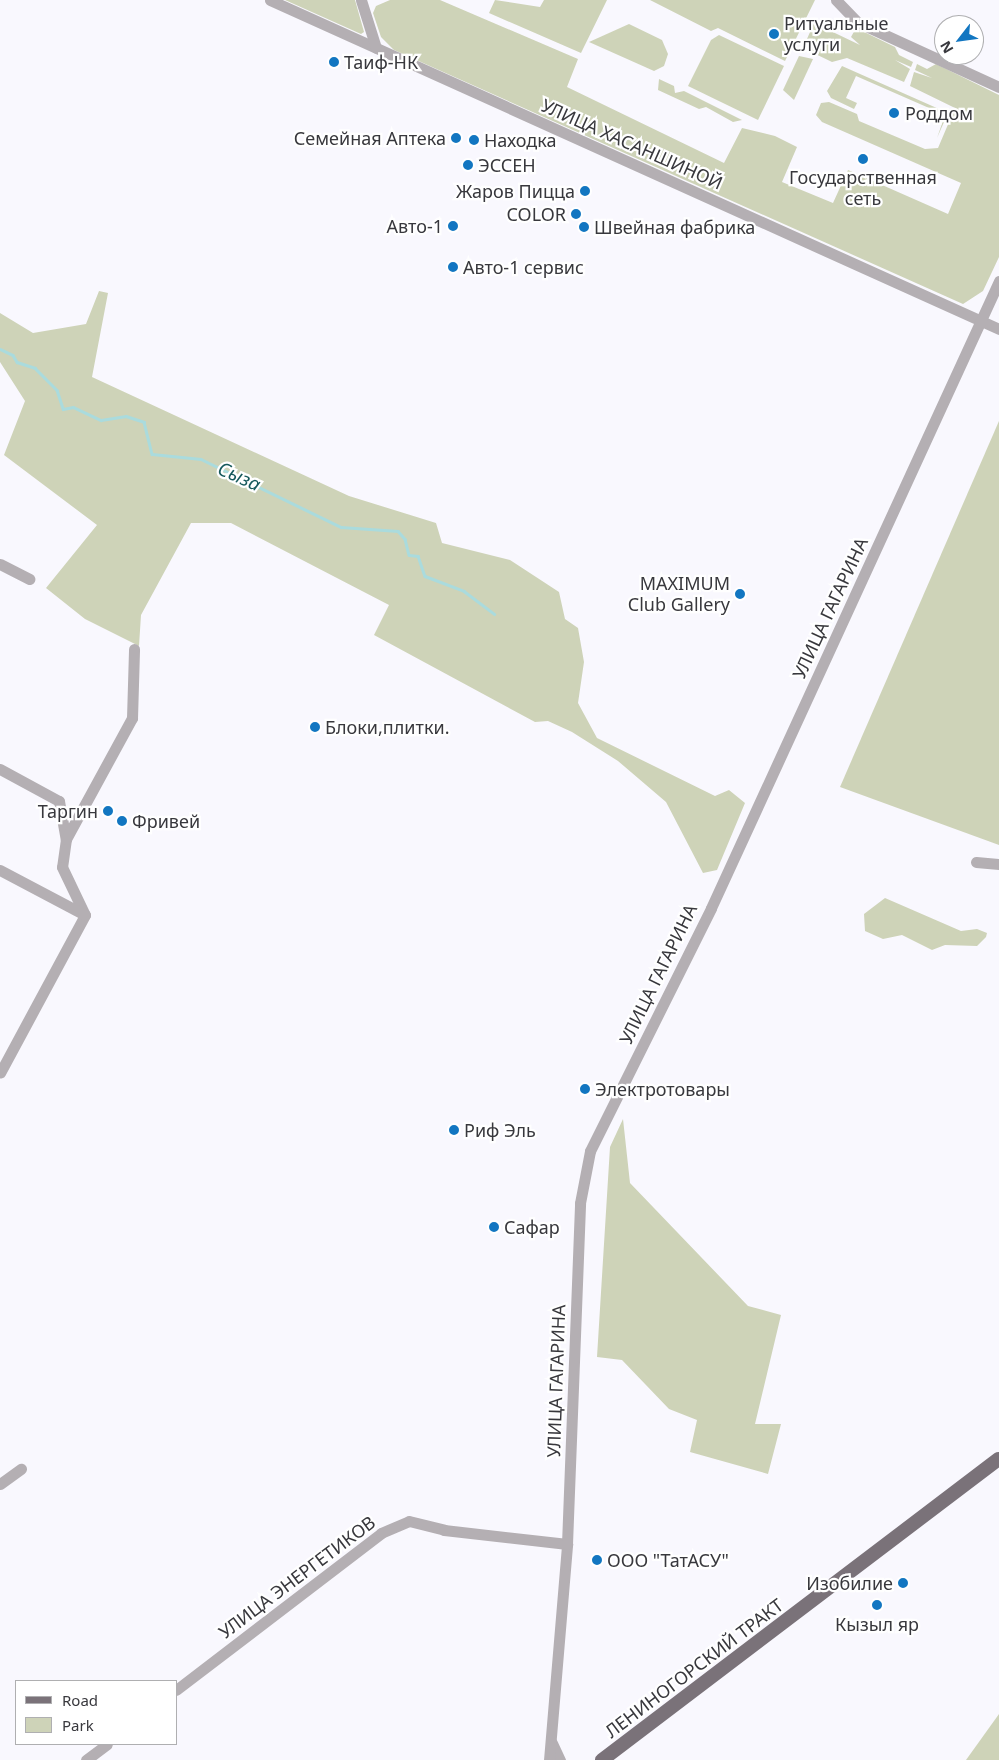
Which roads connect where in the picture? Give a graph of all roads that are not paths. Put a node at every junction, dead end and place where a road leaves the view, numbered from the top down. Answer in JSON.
{"nodes":[{"id":1,"x":270,"y":0,"type":"edge"},
{"id":2,"x":361,"y":0,"type":"edge"},
{"id":3,"x":836,"y":0,"type":"edge"},
{"id":4,"x":376,"y":48,"type":"junction"},
{"id":5,"x":999,"y":87,"type":"edge"},
{"id":6,"x":999,"y":281,"type":"edge"},
{"id":7,"x":980,"y":321,"type":"junction"},
{"id":8,"x":999,"y":329,"type":"edge"},
{"id":9,"x":0,"y":564,"type":"edge"},
{"id":10,"x":29,"y":580,"type":"dead end"},
{"id":11,"x":134,"y":649,"type":"dead end"},
{"id":12,"x":0,"y":770,"type":"edge"},
{"id":13,"x":66,"y":839,"type":"junction"},
{"id":14,"x":998,"y":861,"type":"edge"},
{"id":15,"x":976,"y":862,"type":"dead end"},
{"id":16,"x":0,"y":871,"type":"edge"},
{"id":17,"x":85,"y":915,"type":"junction"},
{"id":18,"x":0,"y":1074,"type":"edge"},
{"id":19,"x":999,"y":1459,"type":"edge"},
{"id":20,"x":21,"y":1469,"type":"dead end"},
{"id":21,"x":0,"y":1484,"type":"edge"},
{"id":22,"x":567,"y":1544,"type":"junction"},
{"id":23,"x":178,"y":1688,"type":"edge"},
{"id":24,"x":551,"y":1734,"type":"junction"},
{"id":25,"x":106,"y":1745,"type":"edge"},
{"id":26,"x":86,"y":1760,"type":"edge"},
{"id":27,"x":549,"y":1760,"type":"edge"},
{"id":28,"x":560,"y":1760,"type":"edge"},
{"id":29,"x":602,"y":1760,"type":"edge"}],
"edges":[{"from":1,"to":4,"type":"street","name":"УЛИЦА ХАСАНШИНОЙ"},
{"from":2,"to":4,"type":"street"},
{"from":3,"to":5,"type":"street"},
{"from":4,"to":7,"type":"street","name":"УЛИЦА ХАСАНШИНОЙ"},
{"from":6,"to":7,"type":"street","name":"УЛИЦА ГАГАРИНА"},
{"from":7,"to":8,"type":"street","name":"УЛИЦА ХАСАНШИНОЙ"},
{"from":7,"to":22,"type":"street","name":"УЛИЦА ГАГАРИНА"},
{"from":9,"to":10,"type":"street"},
{"from":11,"to":13,"type":"street"},
{"from":12,"to":13,"type":"street"},
{"from":13,"to":17,"type":"street"},
{"from":14,"to":15,"type":"street"},
{"from":16,"to":17,"type":"street"},
{"from":17,"to":18,"type":"street"},
{"from":19,"to":29,"type":"main road","name":"ЛЕНИНОГОРСКИЙ ТРАКТ"},
{"from":20,"to":21,"type":"street"},
{"from":22,"to":23,"type":"street","name":"УЛИЦА ЭНЕРГЕТИКОВ"},
{"from":22,"to":24,"type":"street","name":"УЛИЦА ГАГАРИНА"},
{"from":24,"to":27,"type":"street","name":"УЛИЦА ГАГАРИНА"},
{"from":24,"to":28,"type":"street","name":"УЛИЦА ГАГАРИНА"},
{"from":25,"to":26,"type":"street"}]}
